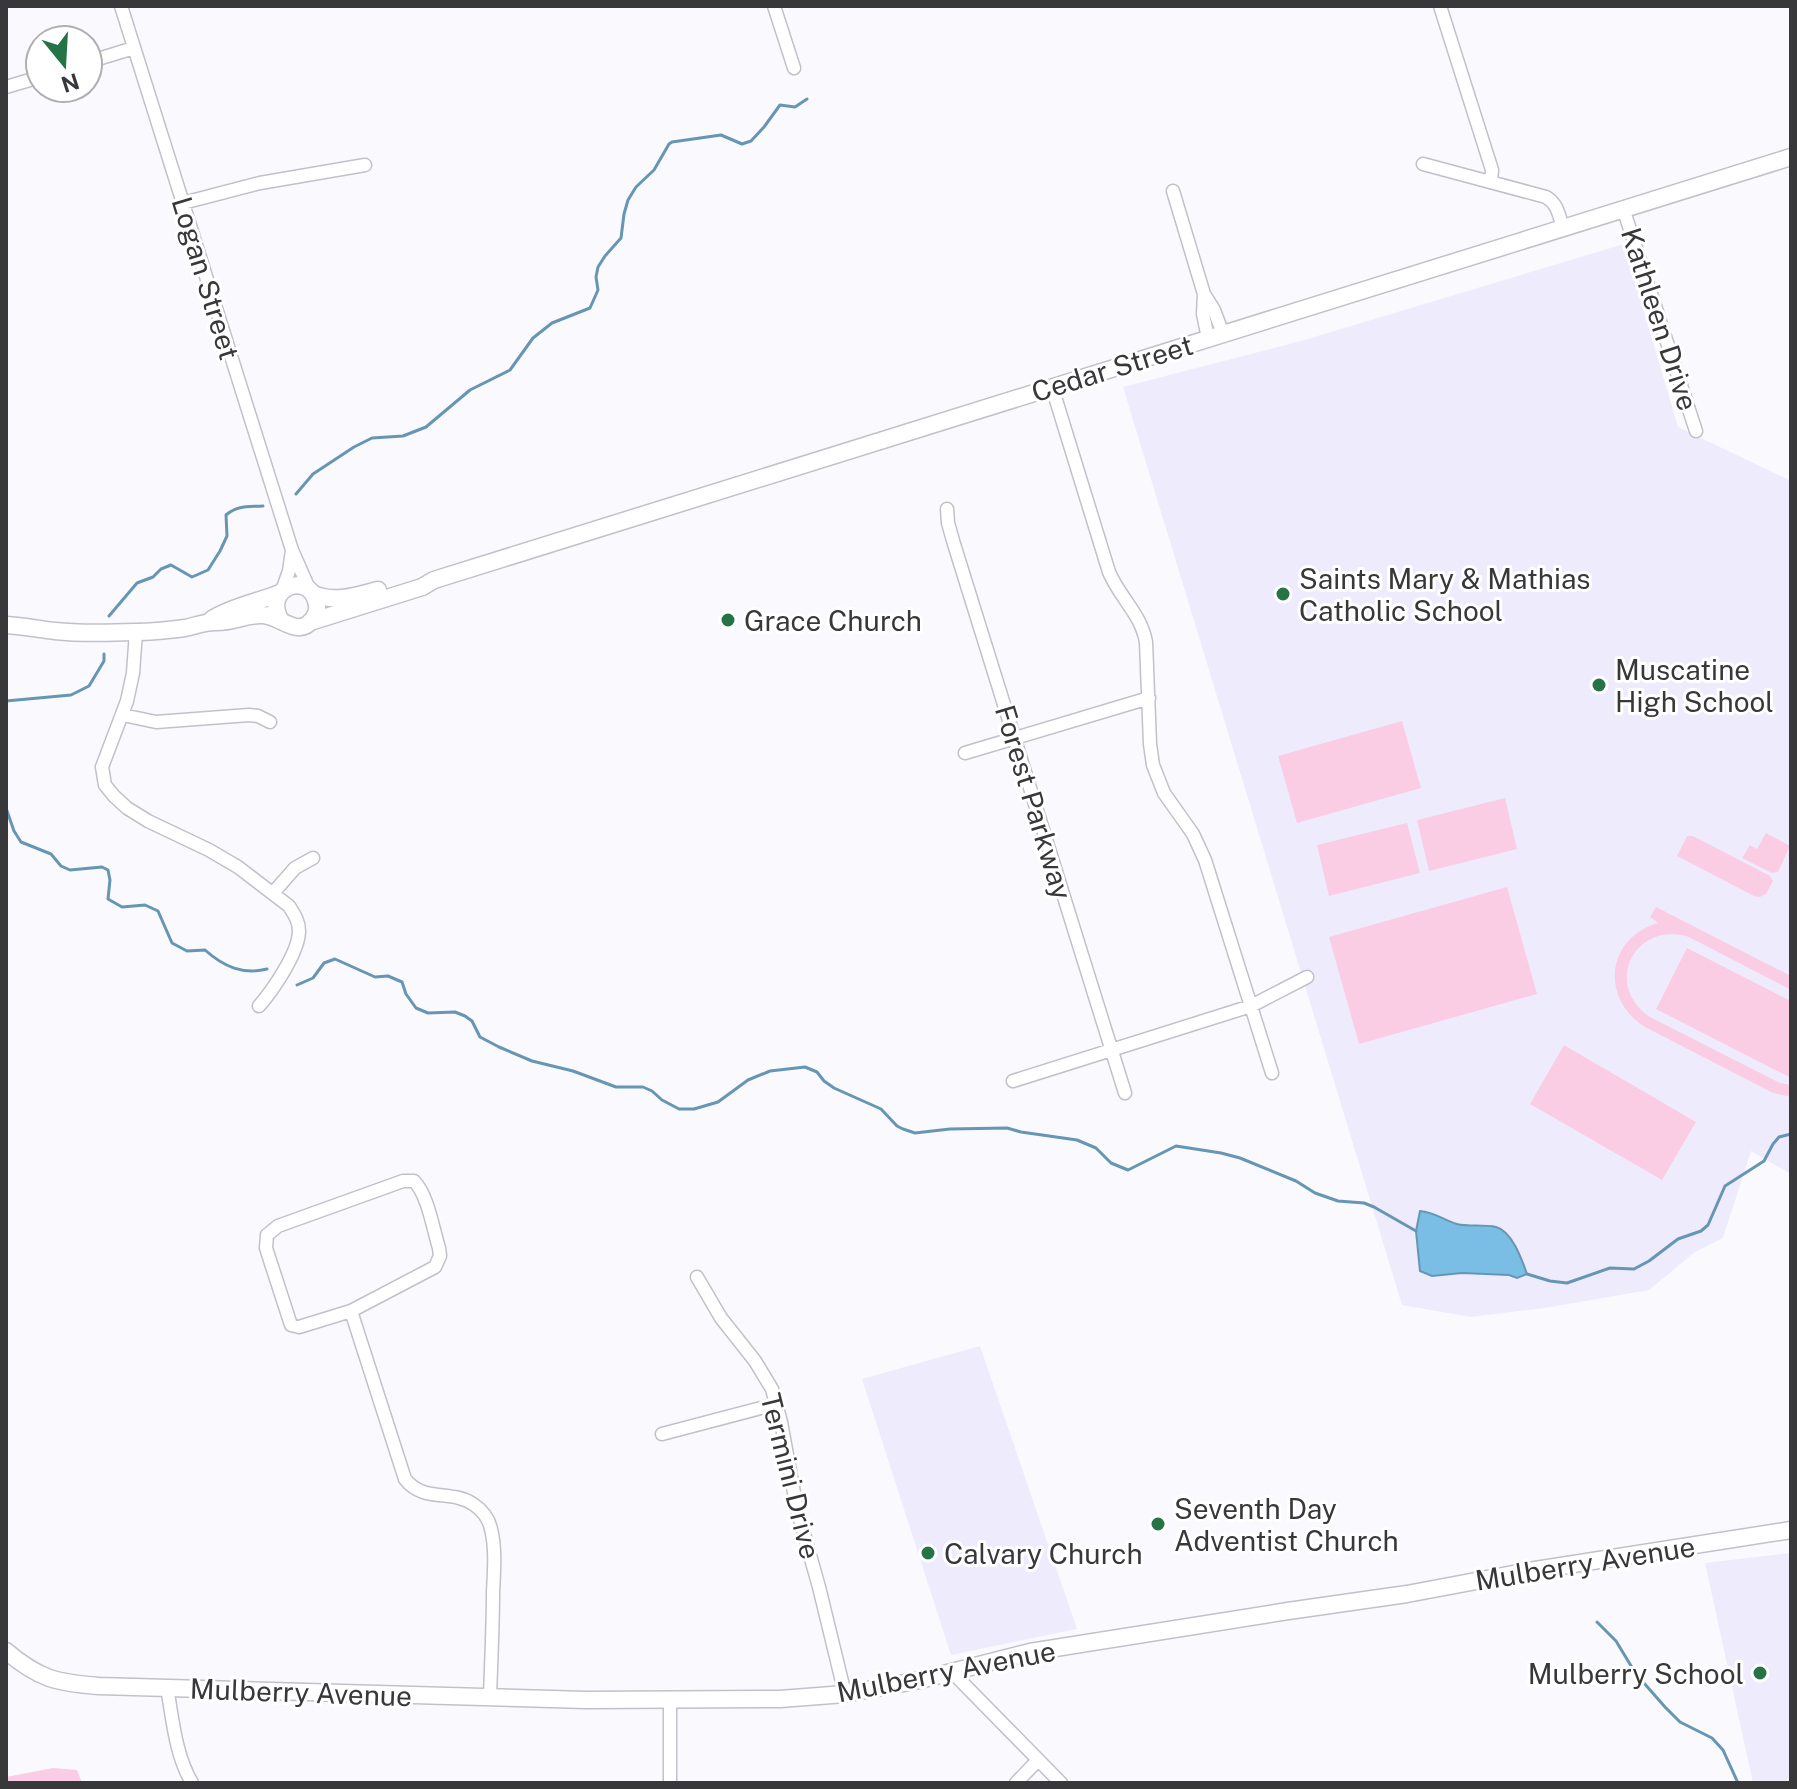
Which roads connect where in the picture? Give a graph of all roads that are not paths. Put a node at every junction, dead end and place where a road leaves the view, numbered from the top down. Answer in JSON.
{"nodes":[{"id":1,"x":121,"y":6,"type":"edge"},
{"id":2,"x":774,"y":6,"type":"edge"},
{"id":3,"x":1440,"y":6,"type":"edge"},
{"id":4,"x":134,"y":48,"type":"junction"},
{"id":5,"x":104,"y":57,"type":"edge"},
{"id":6,"x":794,"y":68,"type":"dead end"},
{"id":7,"x":1791,"y":157,"type":"edge"},
{"id":8,"x":1423,"y":164,"type":"dead end"},
{"id":9,"x":365,"y":165,"type":"dead end"},
{"id":10,"x":1491,"y":182,"type":"junction"},
{"id":11,"x":1173,"y":191,"type":"dead end"},
{"id":12,"x":183,"y":203,"type":"junction"},
{"id":13,"x":1623,"y":208,"type":"junction"},
{"id":14,"x":1563,"y":228,"type":"junction"},
{"id":15,"x":1216,"y":336,"type":"junction"},
{"id":16,"x":1052,"y":387,"type":"junction"},
{"id":17,"x":1696,"y":431,"type":"dead end"},
{"id":18,"x":947,"y":509,"type":"dead end"},
{"id":19,"x":292,"y":550,"type":"junction"},
{"id":20,"x":434,"y":580,"type":"junction"},
{"id":21,"x":281,"y":592,"type":"junction"},
{"id":22,"x":312,"y":592,"type":"junction"},
{"id":23,"x":280,"y":619,"type":"junction"},
{"id":24,"x":208,"y":622,"type":"junction"},
{"id":25,"x":310,"y":622,"type":"junction"},
{"id":26,"x":6,"y":625,"type":"edge"},
{"id":27,"x":136,"y":632,"type":"junction"},
{"id":28,"x":1149,"y":698,"type":"junction"},
{"id":29,"x":123,"y":715,"type":"junction"},
{"id":30,"x":270,"y":722,"type":"dead end"},
{"id":31,"x":1015,"y":739,"type":"junction"},
{"id":32,"x":965,"y":753,"type":"dead end"},
{"id":33,"x":313,"y":858,"type":"dead end"},
{"id":34,"x":273,"y":893,"type":"junction"},
{"id":35,"x":1307,"y":977,"type":"dead end"},
{"id":36,"x":259,"y":1006,"type":"dead end"},
{"id":37,"x":1251,"y":1006,"type":"junction"},
{"id":38,"x":1111,"y":1049,"type":"junction"},
{"id":39,"x":1272,"y":1073,"type":"dead end"},
{"id":40,"x":1013,"y":1081,"type":"dead end"},
{"id":41,"x":1125,"y":1093,"type":"dead end"},
{"id":42,"x":697,"y":1277,"type":"dead end"},
{"id":43,"x":351,"y":1311,"type":"junction"},
{"id":44,"x":776,"y":1404,"type":"junction"},
{"id":45,"x":662,"y":1434,"type":"dead end"},
{"id":46,"x":1791,"y":1530,"type":"edge"},
{"id":47,"x":6,"y":1651,"type":"edge"},
{"id":48,"x":952,"y":1672,"type":"junction"},
{"id":49,"x":167,"y":1688,"type":"junction"},
{"id":50,"x":845,"y":1694,"type":"junction"},
{"id":51,"x":490,"y":1698,"type":"junction"},
{"id":52,"x":670,"y":1699,"type":"junction"},
{"id":53,"x":1038,"y":1760,"type":"junction"},
{"id":54,"x":183,"y":1768,"type":"junction"},
{"id":55,"x":179,"y":1783,"type":"edge"},
{"id":56,"x":192,"y":1783,"type":"edge"},
{"id":57,"x":670,"y":1783,"type":"edge"},
{"id":58,"x":1016,"y":1783,"type":"edge"},
{"id":59,"x":1061,"y":1783,"type":"edge"}],
"edges":[{"from":1,"to":4,"type":"street","name":"Logan Street"},
{"from":2,"to":6,"type":"street"},
{"from":3,"to":10,"type":"street"},
{"from":4,"to":5,"type":"street"},
{"from":4,"to":12,"type":"street","name":"Logan Street"},
{"from":7,"to":13,"type":"main road","name":"Cedar Street"},
{"from":8,"to":10,"type":"street"},
{"from":9,"to":12,"type":"street"},
{"from":10,"to":14,"type":"street"},
{"from":11,"to":15,"type":"street"},
{"from":12,"to":19,"type":"street","name":"Logan Street"},
{"from":13,"to":14,"type":"main road","name":"Cedar Street"},
{"from":13,"to":17,"type":"street","name":"Kathleen Drive"},
{"from":14,"to":15,"type":"main road","name":"Cedar Street"},
{"from":15,"to":16,"type":"main road","name":"Cedar Street"},
{"from":16,"to":20,"type":"main road","name":"Cedar Street"},
{"from":16,"to":28,"type":"street"},
{"from":18,"to":31,"type":"street","name":"Forest Parkway"},
{"from":19,"to":21,"type":"street"},
{"from":19,"to":22,"type":"street","name":"Logan Street"},
{"from":20,"to":22,"type":"main road","name":"Cedar Street"},
{"from":20,"to":25,"type":"main road","name":"Cedar Street"},
{"from":21,"to":22,"type":"main road"},
{"from":21,"to":23,"type":"main road"},
{"from":21,"to":24,"type":"main road"},
{"from":22,"to":25,"type":"main road"},
{"from":23,"to":24,"type":"main road"},
{"from":23,"to":25,"type":"main road"},
{"from":24,"to":27,"type":"main road"},
{"from":26,"to":27,"type":"main road"},
{"from":27,"to":29,"type":"street"},
{"from":28,"to":31,"type":"street"},
{"from":28,"to":37,"type":"street"},
{"from":29,"to":30,"type":"street"},
{"from":29,"to":34,"type":"street"},
{"from":31,"to":32,"type":"street"},
{"from":31,"to":38,"type":"street","name":"Forest Parkway"},
{"from":33,"to":34,"type":"street"},
{"from":34,"to":36,"type":"street"},
{"from":35,"to":37,"type":"street"},
{"from":37,"to":38,"type":"street"},
{"from":37,"to":39,"type":"street"},
{"from":38,"to":40,"type":"street"},
{"from":38,"to":41,"type":"street","name":"Forest Parkway"},
{"from":42,"to":44,"type":"street","name":"Termini Drive"},
{"from":43,"to":43,"type":"street"},
{"from":43,"to":51,"type":"street"},
{"from":44,"to":45,"type":"street"},
{"from":44,"to":50,"type":"street","name":"Termini Drive"},
{"from":46,"to":48,"type":"main road","name":"Mulberry Avenue"},
{"from":47,"to":49,"type":"main road","name":"Mulberry Avenue"},
{"from":48,"to":50,"type":"main road","name":"Mulberry Avenue"},
{"from":48,"to":53,"type":"street"},
{"from":49,"to":51,"type":"main road","name":"Mulberry Avenue"},
{"from":49,"to":54,"type":"street"},
{"from":50,"to":52,"type":"main road","name":"Mulberry Avenue"},
{"from":51,"to":52,"type":"main road","name":"Mulberry Avenue"},
{"from":52,"to":57,"type":"street"},
{"from":53,"to":58,"type":"street"},
{"from":53,"to":59,"type":"street"},
{"from":54,"to":55,"type":"street"},
{"from":54,"to":56,"type":"street"}]}
